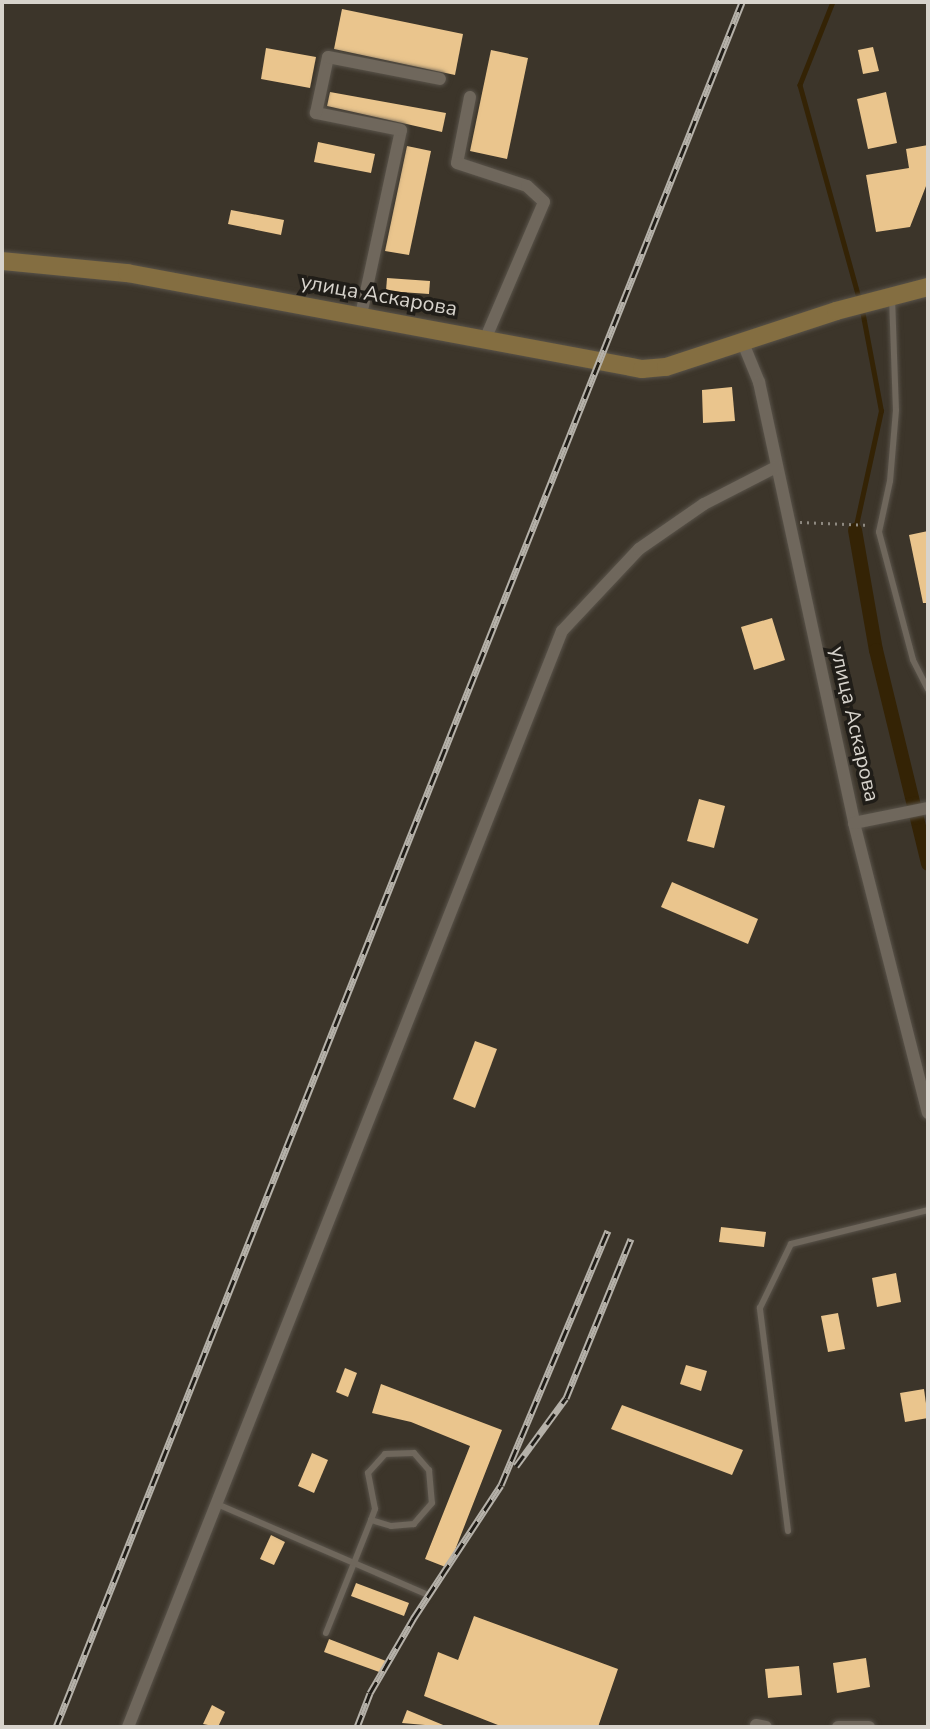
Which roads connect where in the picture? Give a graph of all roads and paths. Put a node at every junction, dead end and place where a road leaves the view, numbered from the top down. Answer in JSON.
{"nodes":[{"id":1,"x":440,"y":79,"type":"dead end"},
{"id":2,"x":470,"y":97,"type":"dead end"},
{"id":3,"x":2,"y":261,"type":"edge"},
{"id":4,"x":928,"y":287,"type":"edge"},
{"id":5,"x":886,"y":297,"type":"junction"},
{"id":6,"x":361,"y":315,"type":"junction"},
{"id":7,"x":486,"y":337,"type":"junction"},
{"id":8,"x":743,"y":343,"type":"junction"},
{"id":9,"x":776,"y":467,"type":"junction"},
{"id":10,"x":786,"y":523,"type":"junction"},
{"id":11,"x":880,"y":526,"type":"junction"},
{"id":12,"x":928,"y":689,"type":"edge"},
{"id":13,"x":928,"y":808,"type":"edge"},
{"id":14,"x":853,"y":823,"type":"junction"},
{"id":15,"x":928,"y":1113,"type":"edge"},
{"id":16,"x":928,"y":1210,"type":"edge"},
{"id":17,"x":215,"y":1503,"type":"junction"},
{"id":18,"x":370,"y":1520,"type":"junction"},
{"id":19,"x":788,"y":1531,"type":"dead end"},
{"id":20,"x":354,"y":1563,"type":"junction"},
{"id":21,"x":426,"y":1594,"type":"dead end"},
{"id":22,"x":326,"y":1633,"type":"dead end"},
{"id":23,"x":128,"y":1727,"type":"edge"},
{"id":24,"x":838,"y":1727,"type":"edge"},
{"id":25,"x":869,"y":1727,"type":"edge"}],
"edges":[{"from":1,"to":6,"type":"street"},
{"from":2,"to":7,"type":"street"},
{"from":3,"to":6,"type":"main road","name":"улица Аскарова"},
{"from":4,"to":5,"type":"main road","name":"улица Аскарова"},
{"from":5,"to":8,"type":"main road","name":"улица Аскарова"},
{"from":5,"to":11,"type":"lane"},
{"from":6,"to":7,"type":"main road","name":"улица Аскарова"},
{"from":7,"to":8,"type":"main road","name":"улица Аскарова"},
{"from":8,"to":9,"type":"street","name":"улица Аскарова"},
{"from":9,"to":10,"type":"street","name":"улица Аскарова"},
{"from":9,"to":17,"type":"street"},
{"from":10,"to":11,"type":"path"},
{"from":10,"to":14,"type":"street","name":"улица Аскарова"},
{"from":11,"to":12,"type":"lane"},
{"from":13,"to":14,"type":"street"},
{"from":14,"to":15,"type":"street","name":"улица Аскарова"},
{"from":16,"to":19,"type":"lane"},
{"from":17,"to":20,"type":"lane"},
{"from":17,"to":23,"type":"street"},
{"from":18,"to":18,"type":"lane"},
{"from":18,"to":20,"type":"lane"},
{"from":20,"to":21,"type":"lane"},
{"from":20,"to":22,"type":"lane"},
{"from":24,"to":25,"type":"street"}]}
